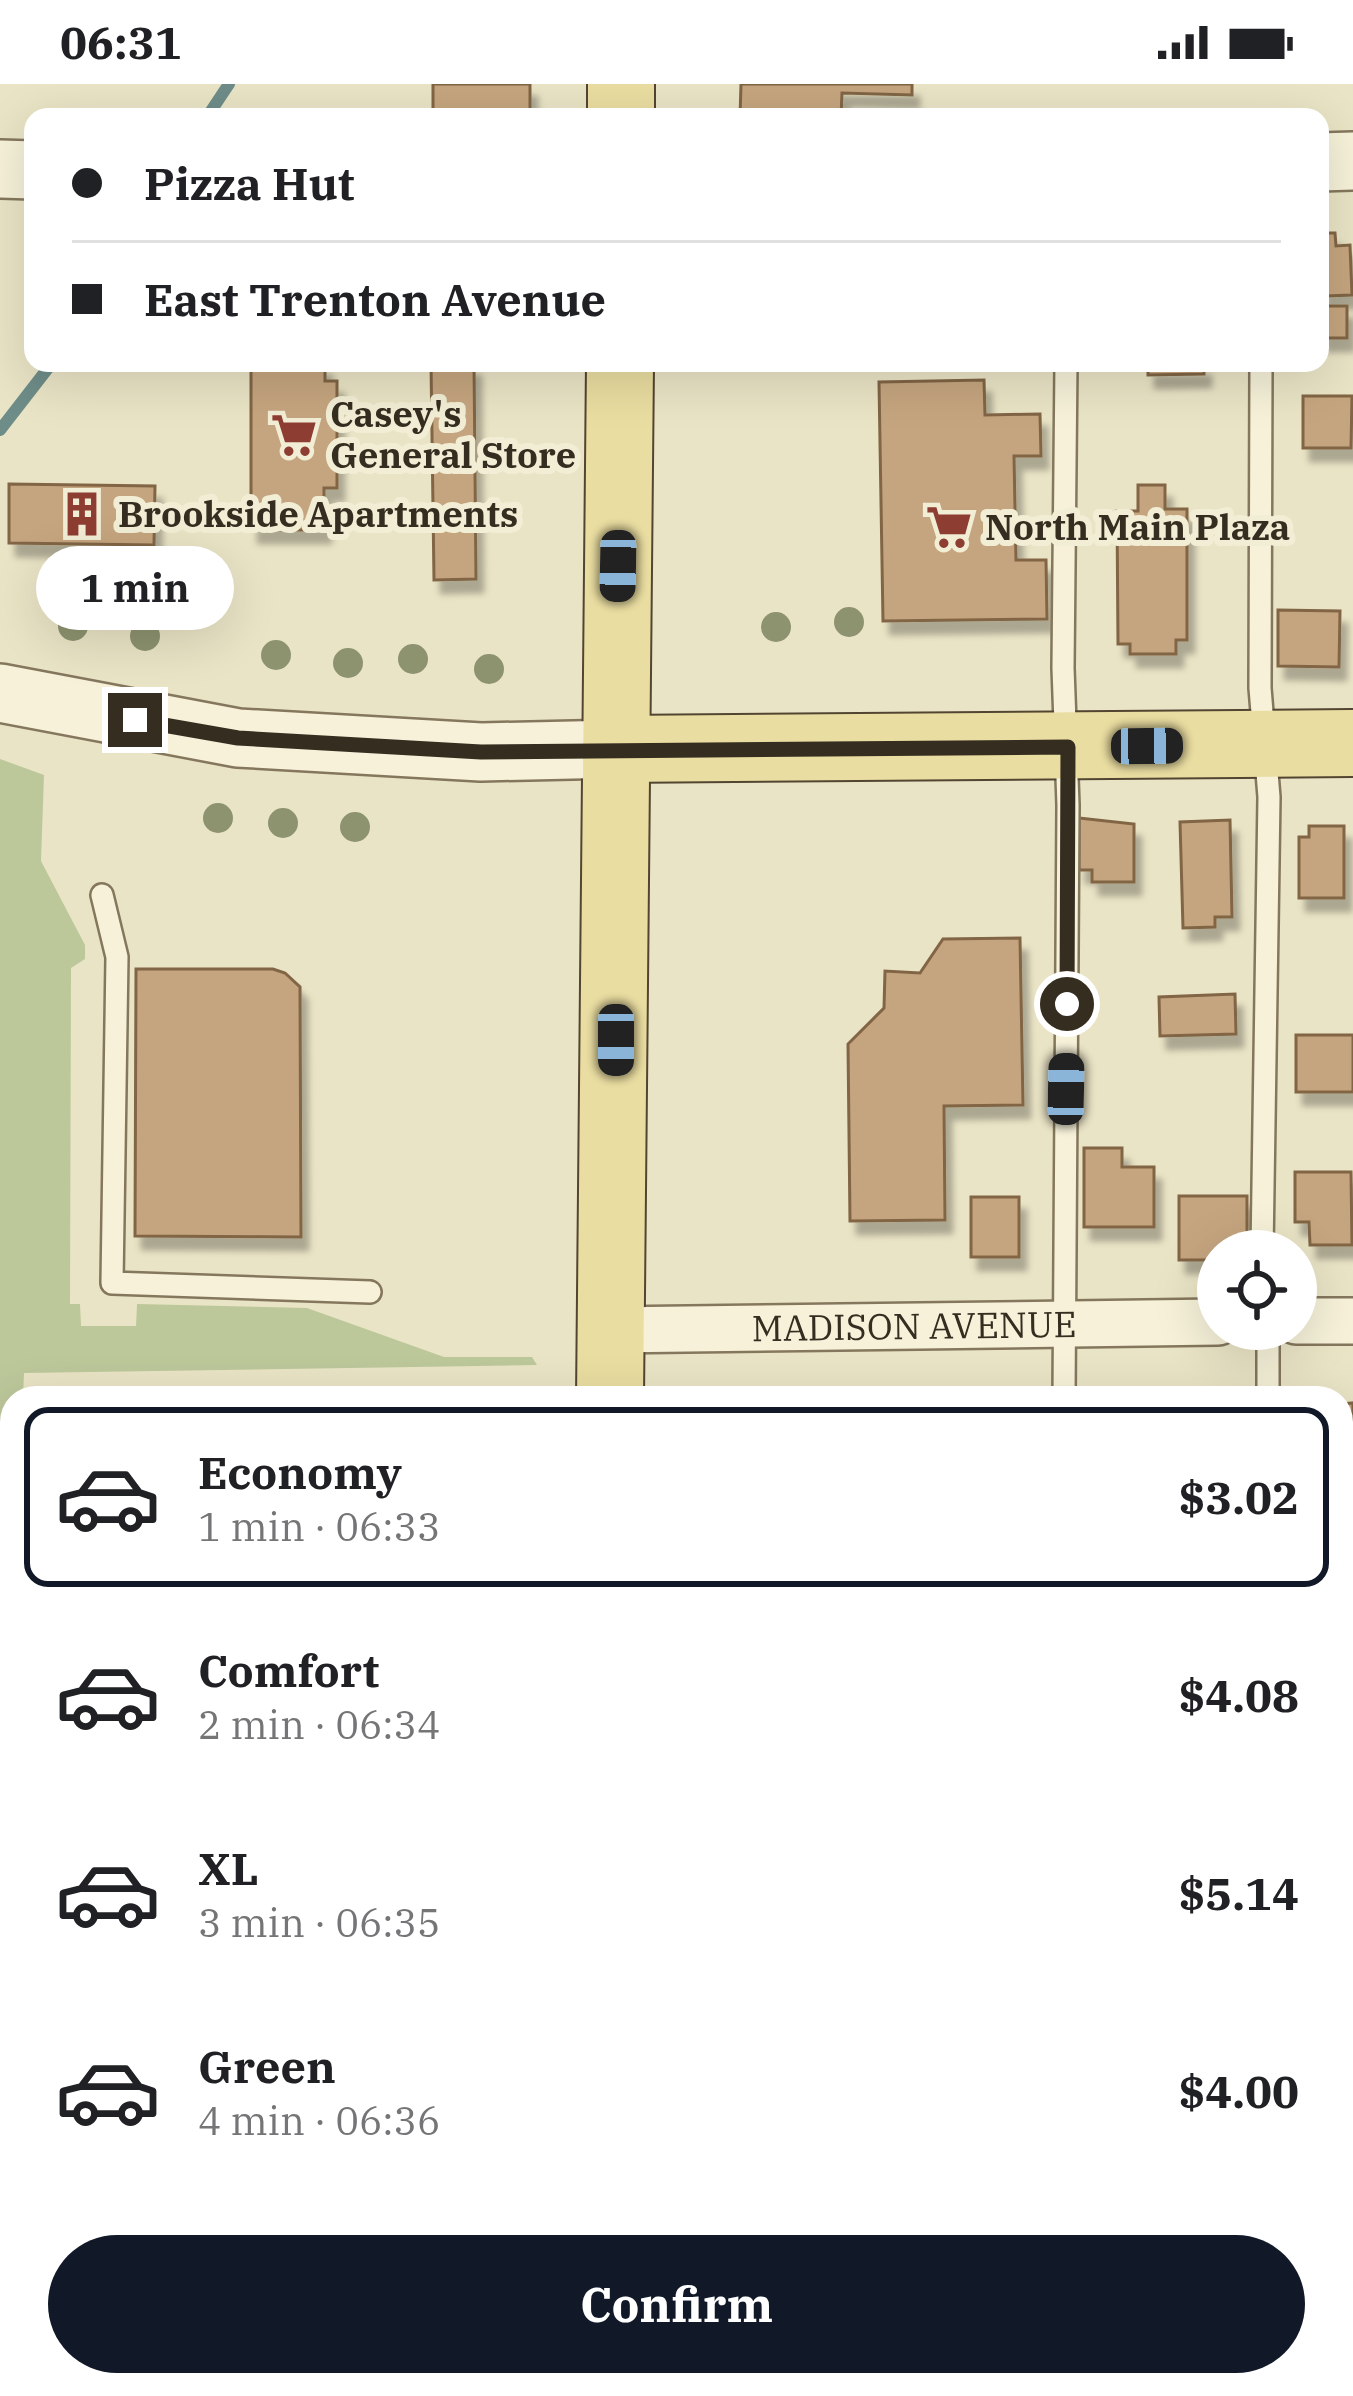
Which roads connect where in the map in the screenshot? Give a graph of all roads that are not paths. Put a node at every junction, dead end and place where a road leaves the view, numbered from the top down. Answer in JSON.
{"nodes":[{"id":1,"x":620,"y":372,"type":"edge"},
{"id":2,"x":1066,"y":372,"type":"edge"},
{"id":3,"x":1261,"y":372,"type":"edge"},
{"id":4,"x":0,"y":693,"type":"edge"},
{"id":5,"x":1353,"y":743,"type":"edge"},
{"id":6,"x":1264,"y":744,"type":"junction"},
{"id":7,"x":1068,"y":747,"type":"junction"},
{"id":8,"x":616,"y":748,"type":"junction"},
{"id":9,"x":102,"y":895,"type":"dead end"},
{"id":10,"x":1262,"y":1230,"type":"edge"},
{"id":11,"x":370,"y":1292,"type":"dead end"},
{"id":12,"x":1317,"y":1321,"type":"edge"},
{"id":13,"x":1353,"y":1321,"type":"edge"},
{"id":14,"x":1197,"y":1322,"type":"edge"},
{"id":15,"x":1065,"y":1324,"type":"junction"},
{"id":16,"x":611,"y":1330,"type":"junction"},
{"id":17,"x":1268,"y":1350,"type":"edge"},
{"id":18,"x":610,"y":1386,"type":"edge"},
{"id":19,"x":1064,"y":1386,"type":"edge"},
{"id":20,"x":1268,"y":1386,"type":"edge"}],
"edges":[{"from":1,"to":8,"type":"main road"},
{"from":2,"to":7,"type":"lane"},
{"from":3,"to":6,"type":"lane"},
{"from":4,"to":8,"type":"street"},
{"from":5,"to":6,"type":"main road"},
{"from":6,"to":7,"type":"main road"},
{"from":6,"to":10,"type":"lane"},
{"from":7,"to":8,"type":"main road"},
{"from":7,"to":15,"type":"lane"},
{"from":8,"to":16,"type":"main road"},
{"from":9,"to":11,"type":"lane"},
{"from":12,"to":13,"type":"street"},
{"from":14,"to":15,"type":"street","name":"MADISON AVENUE"},
{"from":15,"to":16,"type":"street","name":"MADISON AVENUE"},
{"from":15,"to":19,"type":"lane"},
{"from":16,"to":18,"type":"main road"},
{"from":17,"to":20,"type":"lane"}]}
